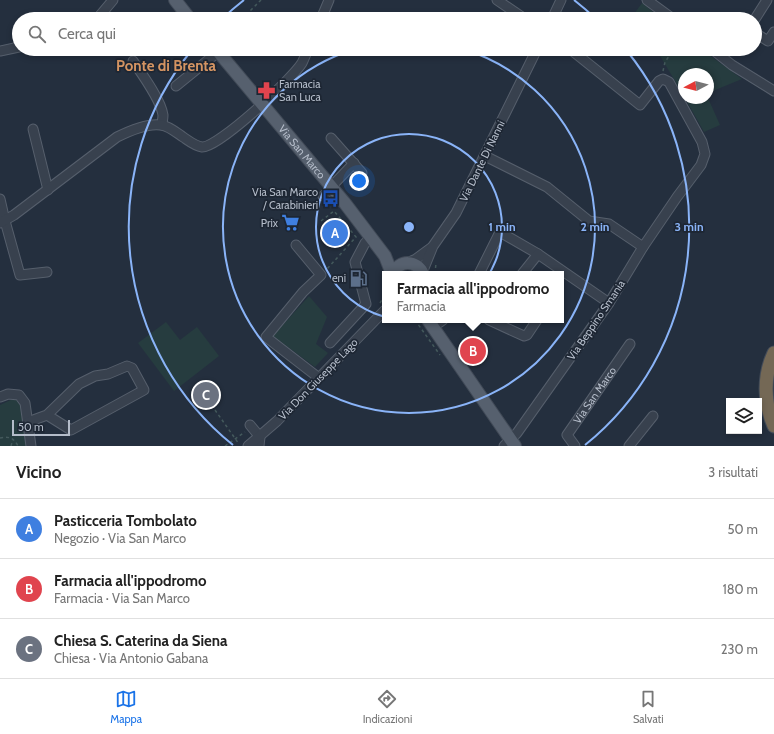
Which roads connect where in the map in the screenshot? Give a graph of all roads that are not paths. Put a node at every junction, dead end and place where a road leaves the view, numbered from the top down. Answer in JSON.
{"nodes":[{"id":1,"x":174,"y":0,"type":"edge"},
{"id":2,"x":329,"y":0,"type":"edge"},
{"id":3,"x":497,"y":0,"type":"edge"},
{"id":4,"x":561,"y":0,"type":"edge"},
{"id":5,"x":647,"y":0,"type":"edge"},
{"id":6,"x":767,"y":0,"type":"edge"},
{"id":7,"x":110,"y":1,"type":"edge"},
{"id":8,"x":103,"y":12,"type":"edge"},
{"id":9,"x":184,"y":12,"type":"edge"},
{"id":10,"x":324,"y":12,"type":"edge"},
{"id":11,"x":515,"y":12,"type":"edge"},
{"id":12,"x":555,"y":12,"type":"edge"},
{"id":13,"x":663,"y":12,"type":"edge"},
{"id":14,"x":759,"y":12,"type":"edge"},
{"id":15,"x":774,"y":32,"type":"edge"},
{"id":16,"x":762,"y":37,"type":"edge"},
{"id":17,"x":12,"y":48,"type":"edge"},
{"id":18,"x":0,"y":51,"type":"edge"},
{"id":19,"x":211,"y":56,"type":"edge"},
{"id":20,"x":221,"y":56,"type":"edge"},
{"id":21,"x":305,"y":56,"type":"edge"},
{"id":22,"x":534,"y":56,"type":"edge"},
{"id":23,"x":579,"y":56,"type":"edge"},
{"id":24,"x":721,"y":56,"type":"edge"},
{"id":25,"x":133,"y":61,"type":"dead end"},
{"id":26,"x":176,"y":86,"type":"dead end"},
{"id":27,"x":774,"y":91,"type":"edge"},
{"id":28,"x":262,"y":104,"type":"junction"},
{"id":29,"x":162,"y":125,"type":"junction"},
{"id":30,"x":33,"y":129,"type":"dead end"},
{"id":31,"x":331,"y":138,"type":"dead end"},
{"id":32,"x":485,"y":156,"type":"junction"},
{"id":33,"x":354,"y":163,"type":"junction"},
{"id":34,"x":362,"y":173,"type":"dead end"},
{"id":35,"x":332,"y":188,"type":"junction"},
{"id":36,"x":48,"y":190,"type":"junction"},
{"id":37,"x":323,"y":196,"type":"dead end"},
{"id":38,"x":0,"y":199,"type":"edge"},
{"id":39,"x":2,"y":222,"type":"edge"},
{"id":40,"x":372,"y":239,"type":"junction"},
{"id":41,"x":296,"y":245,"type":"dead end"},
{"id":42,"x":433,"y":246,"type":"junction"},
{"id":43,"x":643,"y":247,"type":"junction"},
{"id":44,"x":538,"y":254,"type":"junction"},
{"id":45,"x":385,"y":256,"type":"junction"},
{"id":46,"x":405,"y":263,"type":"junction"},
{"id":47,"x":392,"y":271,"type":"edge"},
{"id":48,"x":394,"y":271,"type":"edge"},
{"id":49,"x":423,"y":271,"type":"edge"},
{"id":50,"x":428,"y":271,"type":"edge"},
{"id":51,"x":480,"y":271,"type":"edge"},
{"id":52,"x":524,"y":271,"type":"edge"},
{"id":53,"x":562,"y":271,"type":"edge"},
{"id":54,"x":47,"y":272,"type":"dead end"},
{"id":55,"x":564,"y":272,"type":"edge"},
{"id":56,"x":608,"y":303,"type":"junction"},
{"id":57,"x":381,"y":308,"type":"edge"},
{"id":58,"x":436,"y":323,"type":"edge"},
{"id":59,"x":496,"y":323,"type":"edge"},
{"id":60,"x":535,"y":323,"type":"edge"},
{"id":61,"x":345,"y":328,"type":"junction"},
{"id":62,"x":356,"y":339,"type":"junction"},
{"id":63,"x":330,"y":343,"type":"dead end"},
{"id":64,"x":630,"y":344,"type":"dead end"},
{"id":65,"x":774,"y":353,"type":"edge"},
{"id":66,"x":319,"y":378,"type":"junction"},
{"id":67,"x":0,"y":397,"type":"edge"},
{"id":68,"x":47,"y":415,"type":"junction"},
{"id":69,"x":652,"y":416,"type":"dead end"},
{"id":70,"x":28,"y":422,"type":"junction"},
{"id":71,"x":251,"y":426,"type":"road end"},
{"id":72,"x":774,"y":426,"type":"edge"},
{"id":73,"x":259,"y":441,"type":"edge"},
{"id":74,"x":510,"y":444,"type":"edge"},
{"id":75,"x":30,"y":446,"type":"edge"},
{"id":76,"x":248,"y":446,"type":"edge"},
{"id":77,"x":575,"y":446,"type":"edge"},
{"id":78,"x":629,"y":446,"type":"edge"}],
"edges":[{"from":1,"to":9,"type":"main road"},
{"from":2,"to":10,"type":"street"},
{"from":3,"to":11,"type":"street"},
{"from":4,"to":12,"type":"street"},
{"from":5,"to":13,"type":"street"},
{"from":6,"to":14,"type":"street"},
{"from":7,"to":8,"type":"street"},
{"from":15,"to":16,"type":"street"},
{"from":17,"to":18,"type":"street"},
{"from":19,"to":26,"type":"street"},
{"from":20,"to":28,"type":"main road","name":"Via San Marco"},
{"from":21,"to":28,"type":"street"},
{"from":22,"to":32,"type":"street","name":"Via Dante Di Nanni"},
{"from":23,"to":43,"type":"street","name":"Via Beppino Smania"},
{"from":24,"to":27,"type":"street"},
{"from":25,"to":29,"type":"street"},
{"from":28,"to":29,"type":"street"},
{"from":28,"to":35,"type":"main road","name":"Via San Marco"},
{"from":29,"to":36,"type":"street"},
{"from":30,"to":36,"type":"street"},
{"from":31,"to":33,"type":"street"},
{"from":32,"to":42,"type":"street","name":"Via Dante Di Nanni"},
{"from":32,"to":43,"type":"street"},
{"from":33,"to":34,"type":"street"},
{"from":33,"to":35,"type":"street"},
{"from":35,"to":37,"type":"street"},
{"from":35,"to":40,"type":"main road","name":"Via San Marco"},
{"from":36,"to":39,"type":"street"},
{"from":38,"to":39,"type":"street"},
{"from":39,"to":54,"type":"street"},
{"from":40,"to":45,"type":"main road","name":"Via San Marco"},
{"from":40,"to":61,"type":"street"},
{"from":41,"to":66,"type":"street"},
{"from":42,"to":46,"type":"street","name":"Via Dante Di Nanni"},
{"from":42,"to":50,"type":"street","name":"Via Dante Di Nanni"},
{"from":43,"to":56,"type":"street","name":"Via Beppino Smania"},
{"from":44,"to":51,"type":"street"},
{"from":44,"to":52,"type":"street"},
{"from":44,"to":53,"type":"street"},
{"from":45,"to":46,"type":"main road"},
{"from":45,"to":47,"type":"main road","name":"Via San Marco"},
{"from":46,"to":48,"type":"main road"},
{"from":46,"to":49,"type":"main road"},
{"from":55,"to":56,"type":"street"},
{"from":56,"to":74,"type":"street","name":"Via Beppino Smania"},
{"from":57,"to":62,"type":"street","name":"Via Don Giuseppe Lago"},
{"from":58,"to":74,"type":"main road"},
{"from":59,"to":60,"type":"street"},
{"from":61,"to":62,"type":"street"},
{"from":61,"to":63,"type":"street"},
{"from":62,"to":66,"type":"street","name":"Via Don Giuseppe Lago"},
{"from":64,"to":77,"type":"street","name":"Via San Marco"},
{"from":65,"to":72,"type":"highway"},
{"from":66,"to":73,"type":"street","name":"Via Don Giuseppe Lago"},
{"from":67,"to":70,"type":"street"},
{"from":68,"to":68,"type":"street"},
{"from":68,"to":70,"type":"street"},
{"from":69,"to":78,"type":"street"},
{"from":70,"to":75,"type":"street"},
{"from":71,"to":73,"type":"street"},
{"from":73,"to":76,"type":"street","name":"Via Don Giuseppe Lago"}]}
